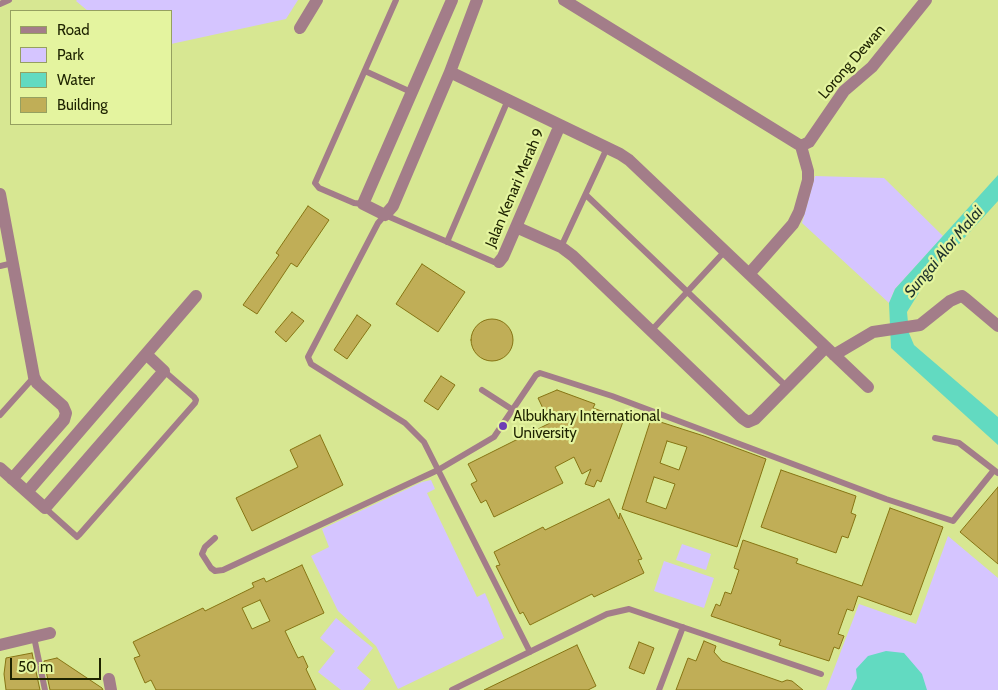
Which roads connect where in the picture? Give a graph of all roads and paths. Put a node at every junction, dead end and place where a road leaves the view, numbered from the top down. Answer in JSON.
{"nodes":[{"id":1,"x":9,"y":0,"type":"edge"},
{"id":2,"x":317,"y":0,"type":"edge"},
{"id":3,"x":396,"y":0,"type":"edge"},
{"id":4,"x":452,"y":0,"type":"edge"},
{"id":5,"x":477,"y":0,"type":"edge"},
{"id":6,"x":564,"y":0,"type":"edge"},
{"id":7,"x":926,"y":0,"type":"edge"},
{"id":8,"x":0,"y":4,"type":"edge"},
{"id":9,"x":300,"y":28,"type":"dead end"},
{"id":10,"x":364,"y":70,"type":"junction"},
{"id":11,"x":450,"y":72,"type":"junction"},
{"id":12,"x":411,"y":92,"type":"junction"},
{"id":13,"x":508,"y":100,"type":"junction"},
{"id":14,"x":560,"y":125,"type":"junction"},
{"id":15,"x":801,"y":146,"type":"junction"},
{"id":16,"x":607,"y":148,"type":"junction"},
{"id":17,"x":0,"y":194,"type":"edge"},
{"id":18,"x":586,"y":195,"type":"junction"},
{"id":19,"x":363,"y":204,"type":"junction"},
{"id":20,"x":385,"y":215,"type":"junction"},
{"id":21,"x":516,"y":227,"type":"junction"},
{"id":22,"x":447,"y":242,"type":"junction"},
{"id":23,"x":561,"y":247,"type":"junction"},
{"id":24,"x":725,"y":251,"type":"junction"},
{"id":25,"x":499,"y":262,"type":"joint"},
{"id":26,"x":6,"y":264,"type":"edge"},
{"id":27,"x":749,"y":274,"type":"junction"},
{"id":28,"x":687,"y":292,"type":"junction"},
{"id":29,"x":196,"y":296,"type":"dead end"},
{"id":30,"x":998,"y":326,"type":"edge"},
{"id":31,"x":651,"y":331,"type":"junction"},
{"id":32,"x":830,"y":351,"type":"junction"},
{"id":33,"x":146,"y":354,"type":"junction"},
{"id":34,"x":164,"y":371,"type":"junction"},
{"id":35,"x":34,"y":377,"type":"junction"},
{"id":36,"x":787,"y":387,"type":"junction"},
{"id":37,"x":868,"y":387,"type":"dead end"},
{"id":38,"x":482,"y":390,"type":"dead end"},
{"id":39,"x":513,"y":410,"type":"junction"},
{"id":40,"x":0,"y":415,"type":"edge"},
{"id":41,"x":935,"y":438,"type":"dead end"},
{"id":42,"x":0,"y":468,"type":"edge"},
{"id":43,"x":438,"y":470,"type":"junction"},
{"id":44,"x":996,"y":471,"type":"edge"},
{"id":45,"x":12,"y":479,"type":"junction"},
{"id":46,"x":27,"y":492,"type":"junction"},
{"id":47,"x":45,"y":508,"type":"junction"},
{"id":48,"x":216,"y":538,"type":"dead end"},
{"id":49,"x":683,"y":627,"type":"junction"},
{"id":50,"x":50,"y":633,"type":"dead end"},
{"id":51,"x":34,"y":637,"type":"junction"},
{"id":52,"x":0,"y":645,"type":"edge"},
{"id":53,"x":530,"y":652,"type":"junction"},
{"id":54,"x":821,"y":674,"type":"dead end"},
{"id":55,"x":469,"y":687,"type":"edge"},
{"id":56,"x":45,"y":690,"type":"edge"},
{"id":57,"x":452,"y":690,"type":"edge"},
{"id":58,"x":659,"y":690,"type":"edge"}],
"edges":[{"from":1,"to":8,"type":"lane"},
{"from":2,"to":9,"type":"street"},
{"from":3,"to":10,"type":"lane"},
{"from":4,"to":12,"type":"street"},
{"from":5,"to":11,"type":"street"},
{"from":6,"to":15,"type":"street"},
{"from":7,"to":15,"type":"street","name":"Lorong Dewan"},
{"from":10,"to":12,"type":"lane"},
{"from":10,"to":19,"type":"lane"},
{"from":11,"to":13,"type":"street"},
{"from":11,"to":20,"type":"street"},
{"from":12,"to":19,"type":"street"},
{"from":13,"to":14,"type":"street"},
{"from":13,"to":22,"type":"lane"},
{"from":14,"to":16,"type":"street"},
{"from":14,"to":21,"type":"street","name":"Jalan Kenari Merah 9"},
{"from":15,"to":27,"type":"street"},
{"from":16,"to":18,"type":"lane"},
{"from":16,"to":24,"type":"street"},
{"from":17,"to":26,"type":"street"},
{"from":18,"to":23,"type":"lane"},
{"from":18,"to":28,"type":"lane"},
{"from":19,"to":20,"type":"street"},
{"from":20,"to":22,"type":"lane"},
{"from":20,"to":43,"type":"lane"},
{"from":21,"to":23,"type":"street"},
{"from":21,"to":25,"type":"street","name":"Jalan Kenari Merah 9"},
{"from":22,"to":25,"type":"lane"},
{"from":23,"to":31,"type":"street"},
{"from":24,"to":27,"type":"street"},
{"from":24,"to":28,"type":"lane"},
{"from":26,"to":35,"type":"street"},
{"from":27,"to":32,"type":"street"},
{"from":28,"to":31,"type":"lane"},
{"from":28,"to":36,"type":"lane"},
{"from":29,"to":33,"type":"street"},
{"from":30,"to":32,"type":"street"},
{"from":31,"to":36,"type":"street"},
{"from":32,"to":36,"type":"street"},
{"from":32,"to":37,"type":"street"},
{"from":33,"to":34,"type":"street"},
{"from":33,"to":46,"type":"street"},
{"from":34,"to":47,"type":"street"},
{"from":34,"to":47,"type":"lane"},
{"from":35,"to":40,"type":"lane"},
{"from":35,"to":45,"type":"street"},
{"from":38,"to":39,"type":"lane"},
{"from":39,"to":43,"type":"lane"},
{"from":39,"to":44,"type":"lane"},
{"from":41,"to":44,"type":"lane"},
{"from":42,"to":45,"type":"street"},
{"from":43,"to":48,"type":"lane"},
{"from":43,"to":53,"type":"lane"},
{"from":45,"to":46,"type":"street"},
{"from":46,"to":47,"type":"street"},
{"from":49,"to":53,"type":"lane"},
{"from":49,"to":54,"type":"lane"},
{"from":49,"to":58,"type":"lane"},
{"from":50,"to":51,"type":"street"},
{"from":51,"to":52,"type":"street"},
{"from":51,"to":56,"type":"lane"},
{"from":53,"to":55,"type":"lane"},
{"from":55,"to":57,"type":"lane"}]}
